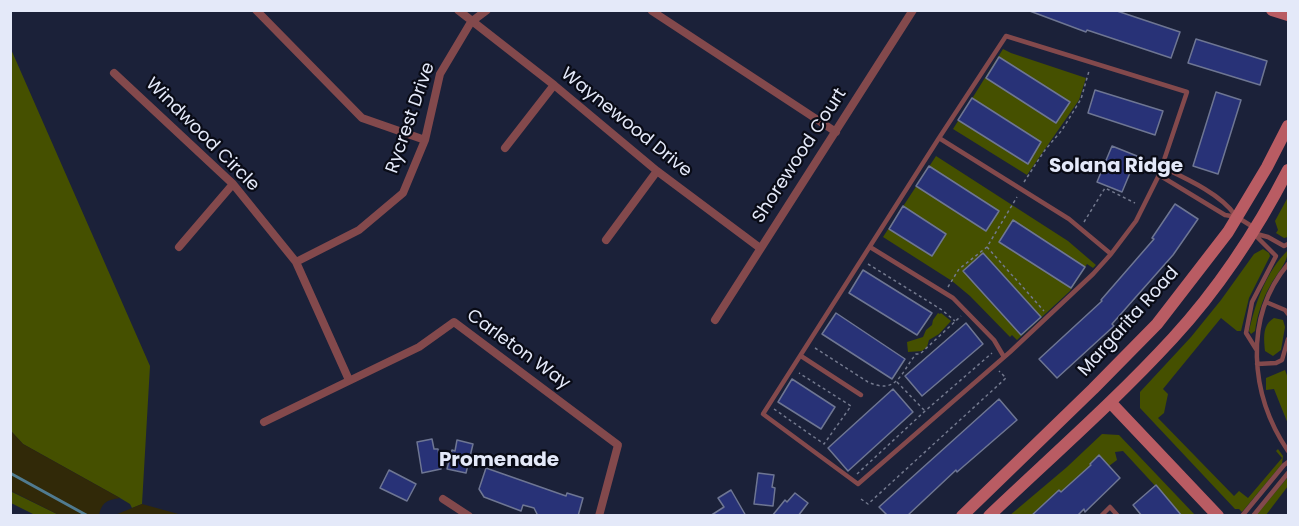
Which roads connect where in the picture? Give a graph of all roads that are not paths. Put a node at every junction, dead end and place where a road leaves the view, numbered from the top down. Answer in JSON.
{"nodes":[{"id":1,"x":256,"y":10,"type":"edge"},
{"id":2,"x":458,"y":10,"type":"edge"},
{"id":3,"x":487,"y":10,"type":"edge"},
{"id":4,"x":913,"y":10,"type":"edge"},
{"id":5,"x":1272,"y":10,"type":"edge"},
{"id":6,"x":652,"y":11,"type":"edge"},
{"id":7,"x":1288,"y":15,"type":"edge"},
{"id":8,"x":471,"y":22,"type":"junction"},
{"id":9,"x":114,"y":73,"type":"dead end"},
{"id":10,"x":554,"y":85,"type":"junction"},
{"id":11,"x":1288,"y":126,"type":"edge"},
{"id":12,"x":836,"y":132,"type":"junction"},
{"id":13,"x":939,"y":138,"type":"junction"},
{"id":14,"x":425,"y":140,"type":"junction"},
{"id":15,"x":505,"y":148,"type":"dead end"},
{"id":16,"x":1162,"y":167,"type":"junction"},
{"id":17,"x":1288,"y":170,"type":"edge"},
{"id":18,"x":657,"y":171,"type":"junction"},
{"id":19,"x":1159,"y":175,"type":"junction"},
{"id":20,"x":233,"y":184,"type":"junction"},
{"id":21,"x":1237,"y":217,"type":"junction"},
{"id":22,"x":1254,"y":231,"type":"junction"},
{"id":23,"x":606,"y":240,"type":"dead end"},
{"id":24,"x":1286,"y":245,"type":"edge"},
{"id":25,"x":179,"y":247,"type":"dead end"},
{"id":26,"x":870,"y":247,"type":"junction"},
{"id":27,"x":760,"y":248,"type":"junction"},
{"id":28,"x":1111,"y":254,"type":"junction"},
{"id":29,"x":296,"y":262,"type":"junction"},
{"id":30,"x":1288,"y":264,"type":"edge"},
{"id":31,"x":1266,"y":302,"type":"junction"},
{"id":32,"x":1288,"y":314,"type":"edge"},
{"id":33,"x":715,"y":321,"type":"dead end"},
{"id":34,"x":1288,"y":339,"type":"edge"},
{"id":35,"x":1256,"y":349,"type":"junction"},
{"id":36,"x":801,"y":356,"type":"junction"},
{"id":37,"x":1004,"y":357,"type":"junction"},
{"id":38,"x":1257,"y":364,"type":"junction"},
{"id":39,"x":349,"y":381,"type":"junction"},
{"id":40,"x":861,"y":395,"type":"dead end"},
{"id":41,"x":1110,"y":402,"type":"junction"},
{"id":42,"x":264,"y":422,"type":"dead end"},
{"id":43,"x":1288,"y":451,"type":"edge"},
{"id":44,"x":1288,"y":462,"type":"edge"},
{"id":45,"x":1288,"y":473,"type":"edge"},
{"id":46,"x":443,"y":499,"type":"dead end"},
{"id":47,"x":965,"y":514,"type":"edge"},
{"id":48,"x":469,"y":516,"type":"edge"},
{"id":49,"x":599,"y":516,"type":"edge"},
{"id":50,"x":989,"y":516,"type":"edge"},
{"id":51,"x":1101,"y":516,"type":"edge"},
{"id":52,"x":1118,"y":516,"type":"edge"},
{"id":53,"x":1218,"y":516,"type":"edge"},
{"id":54,"x":1242,"y":516,"type":"edge"},
{"id":55,"x":1253,"y":516,"type":"edge"}],
"edges":[{"from":1,"to":14,"type":"street"},
{"from":2,"to":8,"type":"street","name":"Waynewood Drive"},
{"from":3,"to":8,"type":"street","name":"Rycrest Drive"},
{"from":4,"to":12,"type":"street","name":"Shorewood Court"},
{"from":5,"to":7,"type":"main road"},
{"from":6,"to":12,"type":"street"},
{"from":8,"to":10,"type":"street","name":"Waynewood Drive"},
{"from":8,"to":14,"type":"street","name":"Rycrest Drive"},
{"from":9,"to":20,"type":"street","name":"Windwood Circle"},
{"from":10,"to":15,"type":"street"},
{"from":10,"to":18,"type":"street","name":"Waynewood Drive"},
{"from":11,"to":21,"type":"main road","name":"Margarita Road"},
{"from":12,"to":27,"type":"street","name":"Shorewood Court"},
{"from":13,"to":16,"type":"lane"},
{"from":13,"to":26,"type":"lane"},
{"from":13,"to":28,"type":"lane"},
{"from":14,"to":29,"type":"street","name":"Rycrest Drive"},
{"from":16,"to":19,"type":"lane"},
{"from":16,"to":21,"type":"lane"},
{"from":17,"to":22,"type":"main road"},
{"from":18,"to":23,"type":"street"},
{"from":18,"to":27,"type":"street","name":"Waynewood Drive"},
{"from":19,"to":21,"type":"lane"},
{"from":19,"to":28,"type":"lane"},
{"from":20,"to":25,"type":"street"},
{"from":20,"to":29,"type":"street","name":"Windwood Circle"},
{"from":21,"to":22,"type":"lane"},
{"from":21,"to":47,"type":"main road","name":"Margarita Road"},
{"from":22,"to":24,"type":"lane"},
{"from":22,"to":35,"type":"lane"},
{"from":22,"to":41,"type":"main road"},
{"from":26,"to":36,"type":"lane"},
{"from":26,"to":37,"type":"lane"},
{"from":27,"to":33,"type":"street","name":"Shorewood Court"},
{"from":28,"to":37,"type":"lane"},
{"from":29,"to":39,"type":"street","name":"Windwood Circle"},
{"from":30,"to":31,"type":"lane"},
{"from":31,"to":32,"type":"lane"},
{"from":31,"to":35,"type":"lane"},
{"from":34,"to":38,"type":"lane"},
{"from":35,"to":38,"type":"lane"},
{"from":36,"to":37,"type":"lane"},
{"from":36,"to":40,"type":"lane"},
{"from":38,"to":43,"type":"lane"},
{"from":39,"to":42,"type":"street","name":"Carleton Way"},
{"from":39,"to":49,"type":"street","name":"Carleton Way"},
{"from":41,"to":50,"type":"main road"},
{"from":41,"to":53,"type":"main road"},
{"from":44,"to":54,"type":"lane"},
{"from":45,"to":55,"type":"lane"},
{"from":46,"to":48,"type":"street"},
{"from":51,"to":52,"type":"lane"}]}
